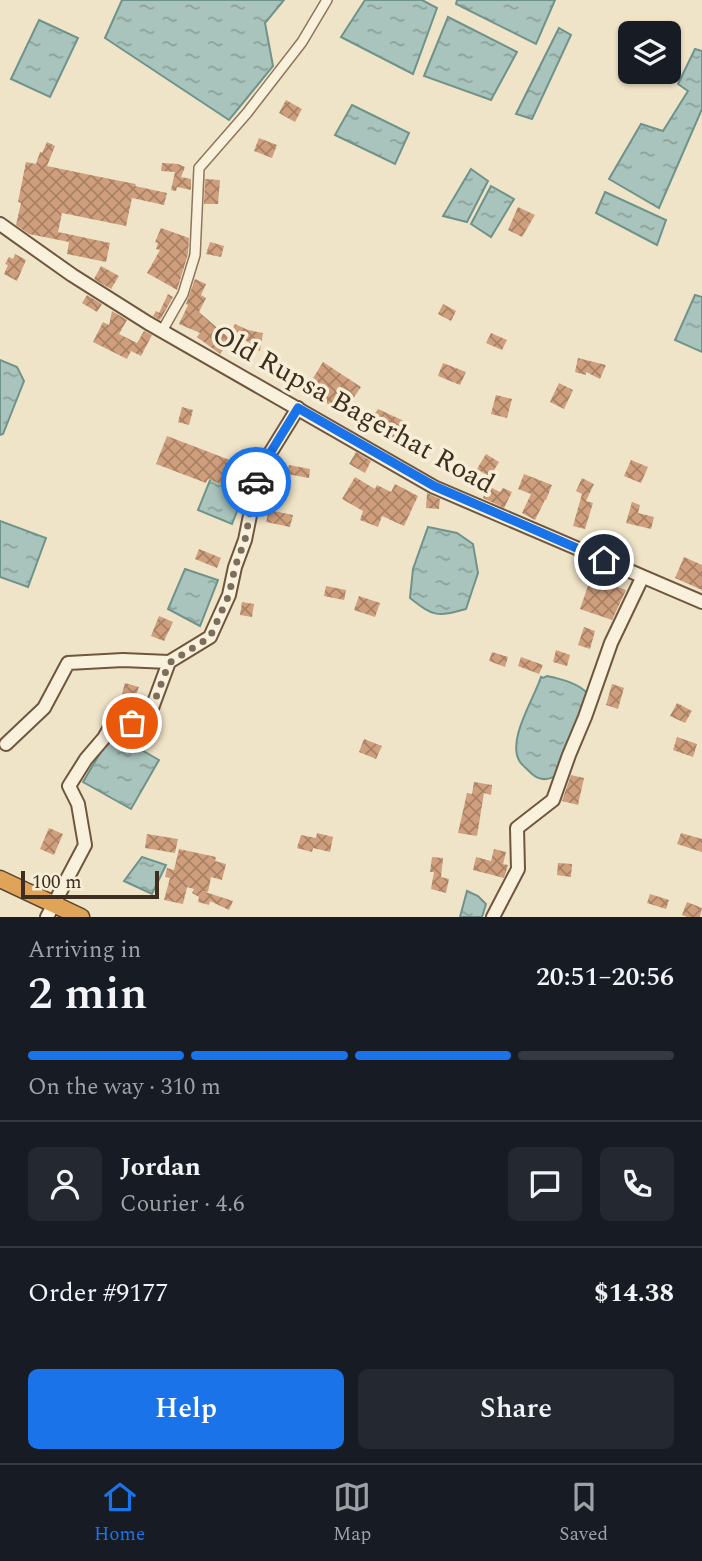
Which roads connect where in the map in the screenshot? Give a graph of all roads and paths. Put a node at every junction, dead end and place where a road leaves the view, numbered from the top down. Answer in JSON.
{"nodes":[{"id":1,"x":327,"y":0,"type":"edge"},
{"id":2,"x":0,"y":224,"type":"edge"},
{"id":3,"x":162,"y":331,"type":"junction"},
{"id":4,"x":298,"y":408,"type":"junction"},
{"id":5,"x":642,"y":578,"type":"dead end"},
{"id":6,"x":702,"y":603,"type":"edge"},
{"id":7,"x":169,"y":663,"type":"junction"},
{"id":8,"x":6,"y":744,"type":"dead end"},
{"id":9,"x":0,"y":879,"type":"edge"},
{"id":10,"x":50,"y":910,"type":"edge"},
{"id":11,"x":81,"y":917,"type":"edge"},
{"id":12,"x":493,"y":917,"type":"edge"}],
"edges":[{"from":1,"to":3,"type":"street"},
{"from":2,"to":3,"type":"street","name":"Old Rupsa Bagerhat Road"},
{"from":3,"to":4,"type":"street","name":"Old Rupsa Bagerhat Road"},
{"from":4,"to":6,"type":"street","name":"Old Rupsa Bagerhat Road"},
{"from":4,"to":7,"type":"street"},
{"from":5,"to":12,"type":"street"},
{"from":7,"to":8,"type":"street"},
{"from":7,"to":10,"type":"street"},
{"from":9,"to":10,"type":"highway"},
{"from":10,"to":11,"type":"highway"}]}
